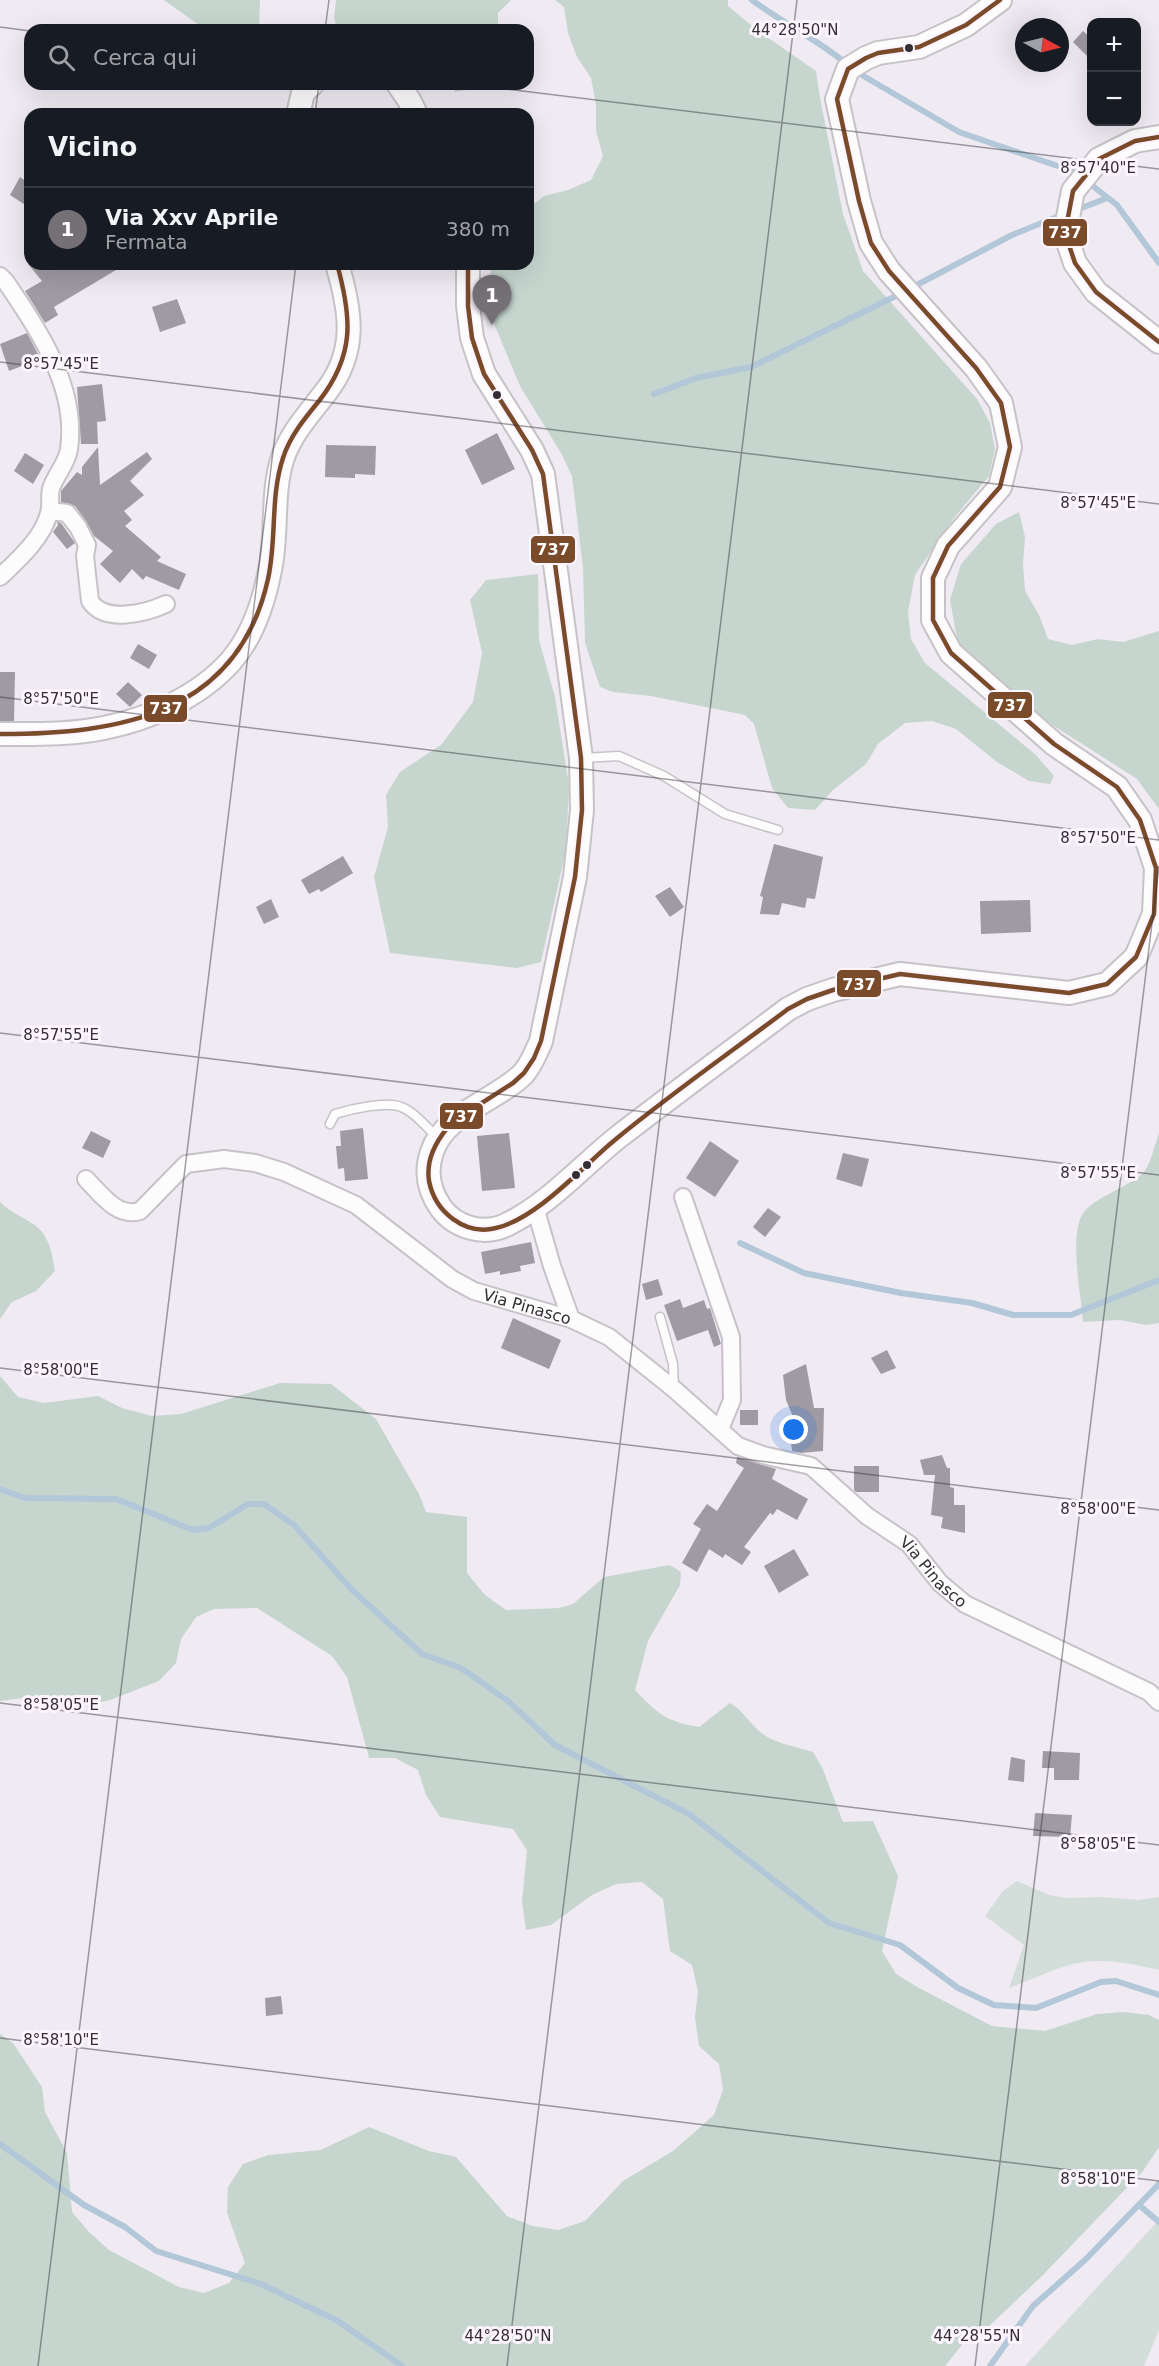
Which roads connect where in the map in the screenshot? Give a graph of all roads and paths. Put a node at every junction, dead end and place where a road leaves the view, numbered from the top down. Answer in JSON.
{"nodes":[{"id":1,"x":1000,"y":0,"type":"edge"},
{"id":2,"x":306,"y":90,"type":"edge"},
{"id":3,"x":403,"y":90,"type":"edge"},
{"id":4,"x":299,"y":108,"type":"edge"},
{"id":5,"x":414,"y":108,"type":"edge"},
{"id":6,"x":1159,"y":138,"type":"edge"},
{"id":7,"x":340,"y":270,"type":"edge"},
{"id":8,"x":468,"y":270,"type":"edge"},
{"id":9,"x":0,"y":276,"type":"edge"},
{"id":10,"x":1159,"y":342,"type":"edge"},
{"id":11,"x":50,"y":511,"type":"junction"},
{"id":12,"x":0,"y":577,"type":"edge"},
{"id":13,"x":166,"y":604,"type":"dead end"},
{"id":14,"x":0,"y":734,"type":"edge"},
{"id":15,"x":581,"y":758,"type":"junction"},
{"id":16,"x":778,"y":830,"type":"dead end"},
{"id":17,"x":330,"y":1124,"type":"dead end"},
{"id":18,"x":438,"y":1138,"type":"junction"},
{"id":19,"x":86,"y":1179,"type":"dead end"},
{"id":20,"x":683,"y":1197,"type":"dead end"},
{"id":21,"x":535,"y":1207,"type":"junction"},
{"id":22,"x":660,"y":1317,"type":"dead end"},
{"id":23,"x":571,"y":1319,"type":"junction"},
{"id":24,"x":674,"y":1389,"type":"junction"},
{"id":25,"x":720,"y":1430,"type":"junction"},
{"id":26,"x":1159,"y":1702,"type":"edge"}],
"edges":[{"from":1,"to":21,"type":"main road"},
{"from":2,"to":4,"type":"main road"},
{"from":3,"to":5,"type":"main road"},
{"from":6,"to":10,"type":"main road"},
{"from":7,"to":14,"type":"main road"},
{"from":8,"to":15,"type":"main road"},
{"from":9,"to":11,"type":"street"},
{"from":11,"to":12,"type":"street"},
{"from":11,"to":13,"type":"street"},
{"from":15,"to":16,"type":"lane"},
{"from":15,"to":18,"type":"main road"},
{"from":17,"to":18,"type":"lane"},
{"from":18,"to":21,"type":"main road"},
{"from":19,"to":23,"type":"street","name":"Via Pinasco"},
{"from":20,"to":25,"type":"street"},
{"from":21,"to":23,"type":"street"},
{"from":22,"to":24,"type":"lane"},
{"from":23,"to":24,"type":"street","name":"Via Pinasco"},
{"from":24,"to":25,"type":"street","name":"Via Pinasco"},
{"from":25,"to":26,"type":"street","name":"Via Pinasco"}]}
